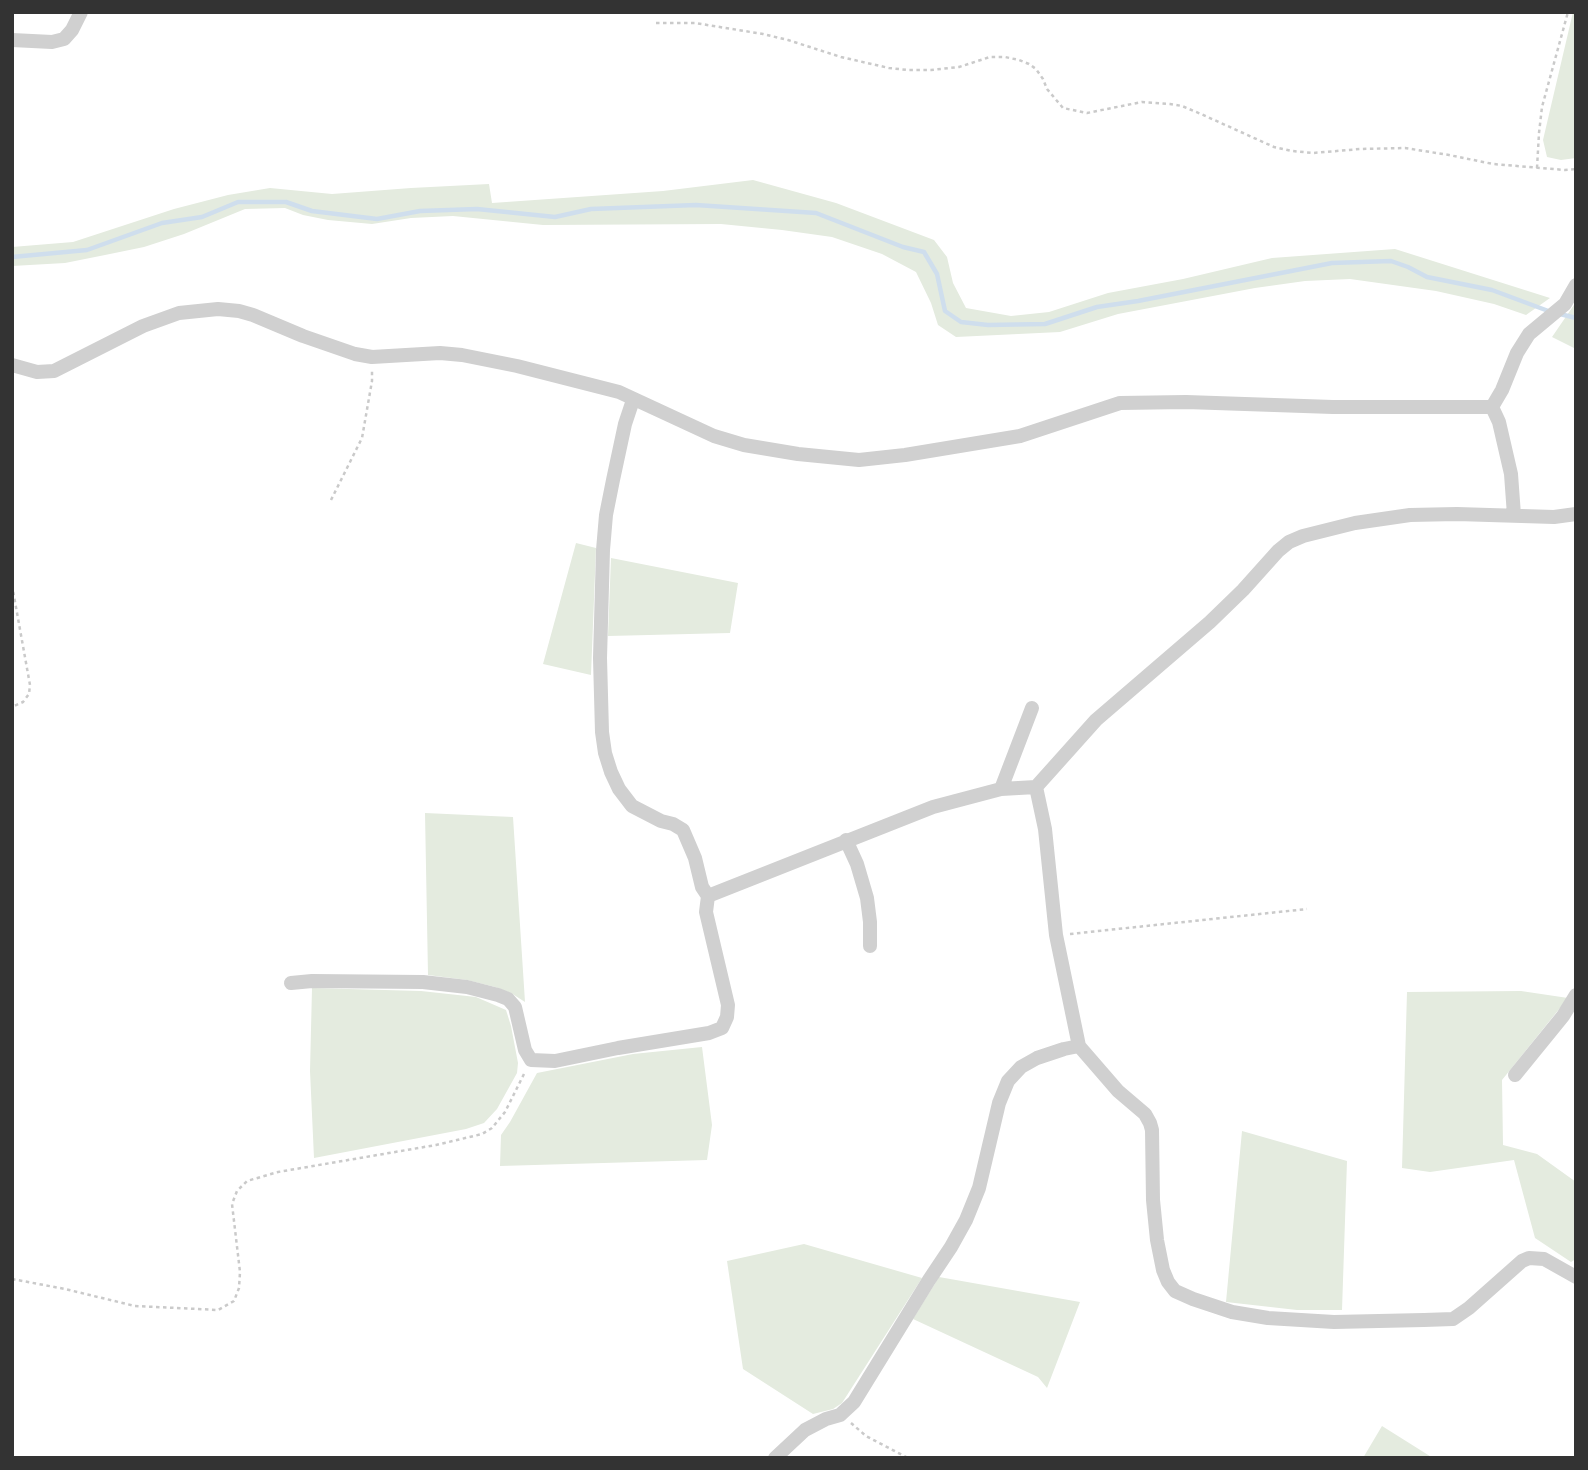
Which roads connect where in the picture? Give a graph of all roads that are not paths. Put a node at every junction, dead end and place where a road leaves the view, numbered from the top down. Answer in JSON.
{"nodes":[{"id":1,"x":82,"y":12,"type":"edge"},
{"id":2,"x":12,"y":40,"type":"edge"},
{"id":3,"x":1576,"y":285,"type":"edge"},
{"id":4,"x":12,"y":365,"type":"edge"},
{"id":5,"x":633,"y":400,"type":"junction"},
{"id":6,"x":1492,"y":407,"type":"junction"},
{"id":7,"x":1576,"y":514,"type":"edge"},
{"id":8,"x":1514,"y":515,"type":"junction"},
{"id":9,"x":1032,"y":708,"type":"dead end"},
{"id":10,"x":1036,"y":787,"type":"junction"},
{"id":11,"x":1001,"y":789,"type":"junction"},
{"id":12,"x":846,"y":840,"type":"junction"},
{"id":13,"x":708,"y":895,"type":"junction"},
{"id":14,"x":870,"y":946,"type":"dead end"},
{"id":15,"x":291,"y":983,"type":"dead end"},
{"id":16,"x":1576,"y":995,"type":"edge"},
{"id":17,"x":1079,"y":1046,"type":"junction"},
{"id":18,"x":1515,"y":1075,"type":"dead end"},
{"id":19,"x":1576,"y":1277,"type":"edge"},
{"id":20,"x":775,"y":1458,"type":"edge"}],
"edges":[{"from":1,"to":2,"type":"street"},
{"from":3,"to":6,"type":"street"},
{"from":4,"to":5,"type":"street"},
{"from":5,"to":6,"type":"street"},
{"from":5,"to":13,"type":"street"},
{"from":6,"to":8,"type":"street"},
{"from":7,"to":8,"type":"street"},
{"from":8,"to":10,"type":"street"},
{"from":9,"to":11,"type":"street"},
{"from":10,"to":11,"type":"street"},
{"from":10,"to":17,"type":"street"},
{"from":11,"to":12,"type":"street"},
{"from":12,"to":13,"type":"street"},
{"from":12,"to":14,"type":"street"},
{"from":13,"to":15,"type":"street"},
{"from":16,"to":18,"type":"street"},
{"from":17,"to":19,"type":"street"},
{"from":17,"to":20,"type":"street"}]}
